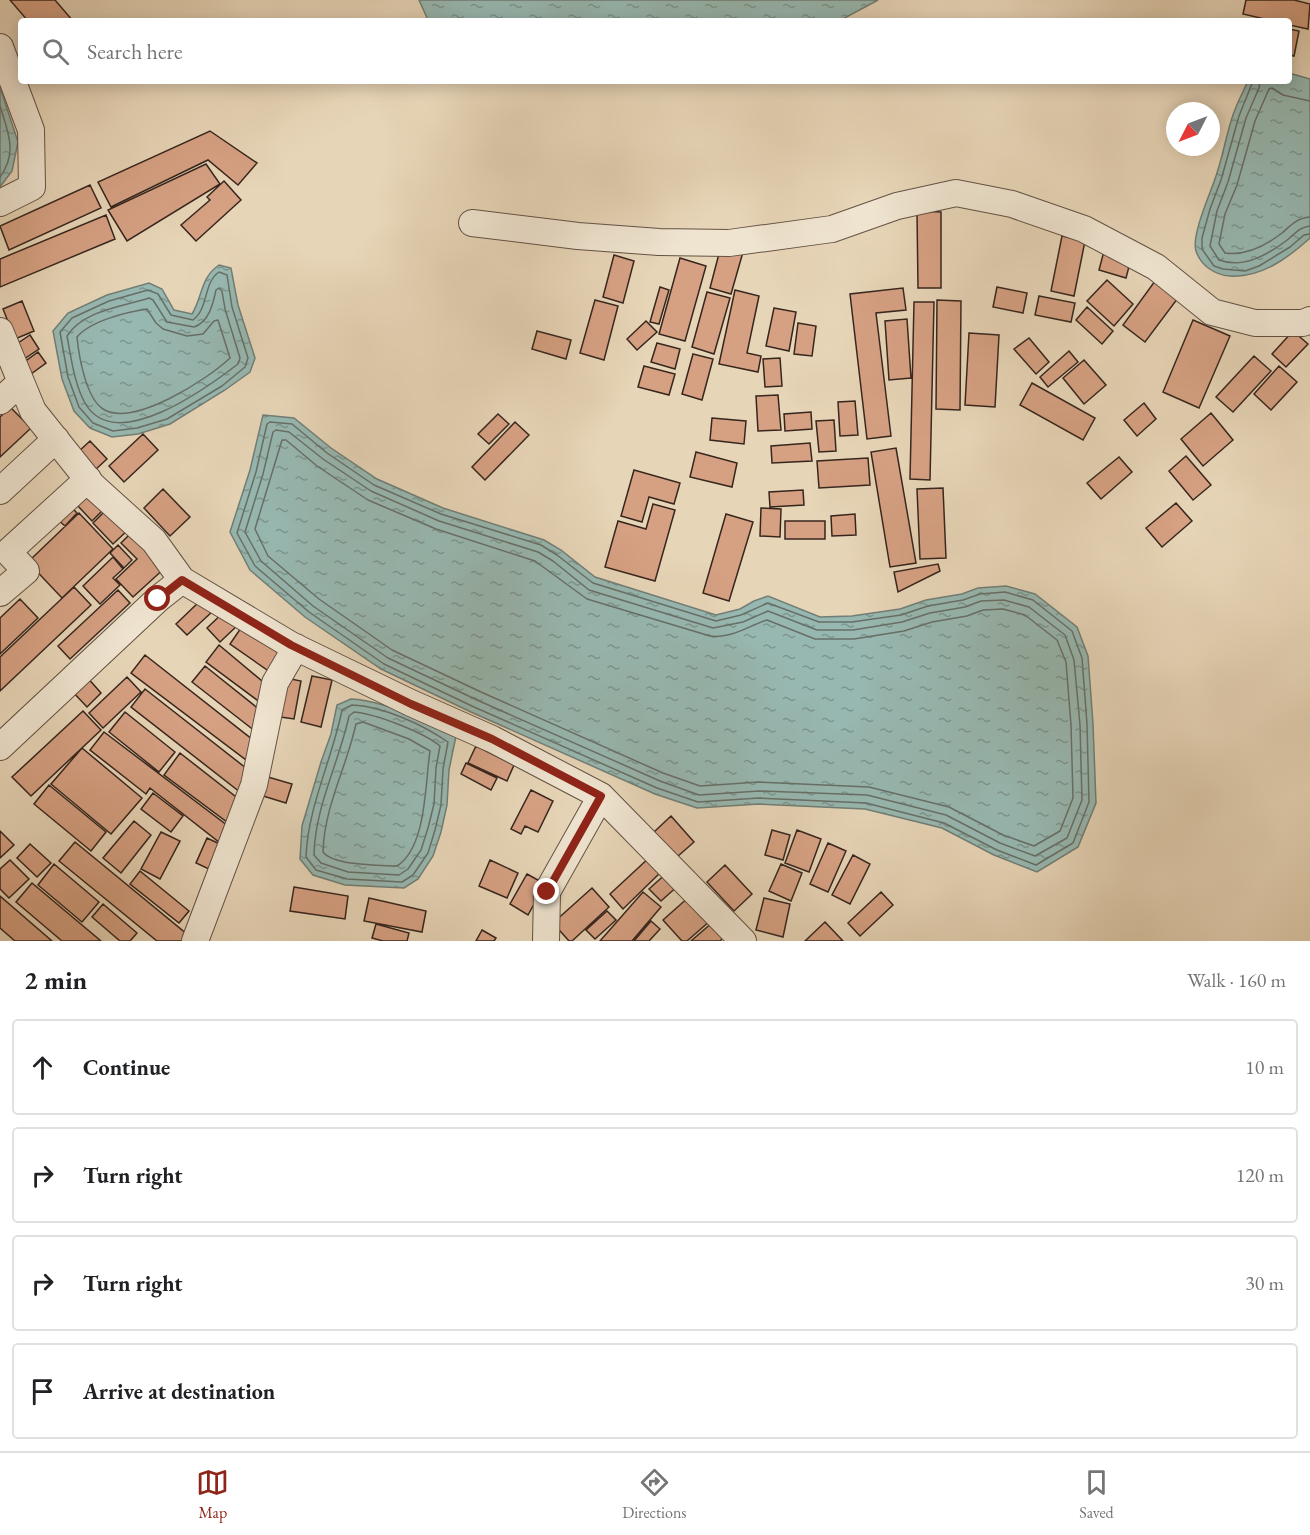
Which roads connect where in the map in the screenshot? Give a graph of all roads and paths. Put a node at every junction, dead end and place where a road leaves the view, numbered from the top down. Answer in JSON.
{"nodes":[{"id":1,"x":0,"y":47,"type":"edge"},
{"id":2,"x":0,"y":203,"type":"edge"},
{"id":3,"x":472,"y":223,"type":"dead end"},
{"id":4,"x":1310,"y":320,"type":"edge"},
{"id":5,"x":0,"y":331,"type":"edge"},
{"id":6,"x":21,"y":382,"type":"junction"},
{"id":7,"x":0,"y":401,"type":"edge"},
{"id":8,"x":56,"y":440,"type":"junction"},
{"id":9,"x":88,"y":479,"type":"junction"},
{"id":10,"x":0,"y":491,"type":"edge"},
{"id":11,"x":182,"y":580,"type":"junction"},
{"id":12,"x":0,"y":593,"type":"edge"},
{"id":13,"x":296,"y":648,"type":"junction"},
{"id":14,"x":3,"y":740,"type":"edge"},
{"id":15,"x":601,"y":796,"type":"junction"},
{"id":16,"x":195,"y":941,"type":"edge"},
{"id":17,"x":546,"y":941,"type":"edge"},
{"id":18,"x":743,"y":941,"type":"edge"}],
"edges":[{"from":1,"to":2,"type":"street"},
{"from":3,"to":4,"type":"street"},
{"from":5,"to":6,"type":"street"},
{"from":6,"to":7,"type":"street"},
{"from":6,"to":8,"type":"street"},
{"from":8,"to":9,"type":"street"},
{"from":8,"to":10,"type":"street"},
{"from":9,"to":11,"type":"street"},
{"from":9,"to":12,"type":"street"},
{"from":11,"to":13,"type":"street"},
{"from":11,"to":14,"type":"street"},
{"from":13,"to":15,"type":"street"},
{"from":13,"to":16,"type":"street"},
{"from":15,"to":17,"type":"street"},
{"from":15,"to":18,"type":"street"}]}
